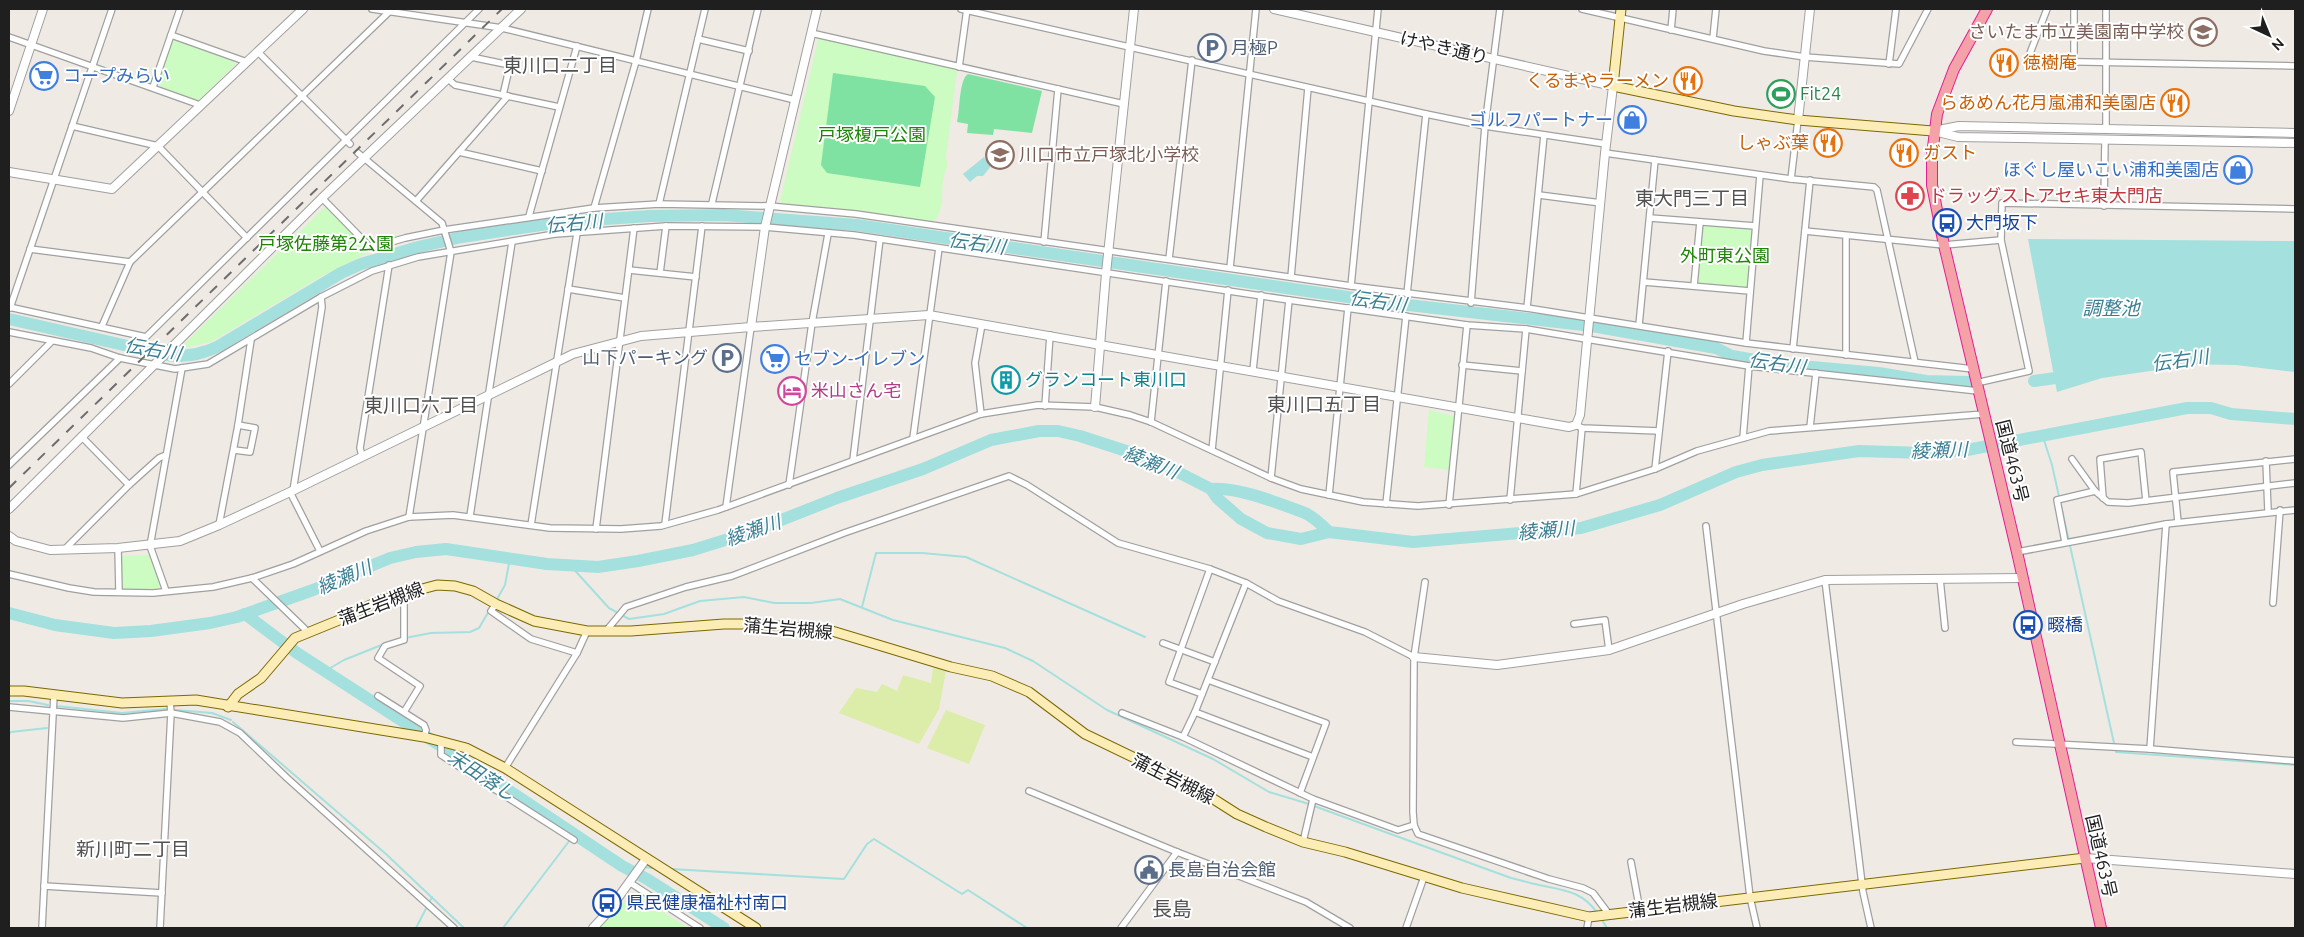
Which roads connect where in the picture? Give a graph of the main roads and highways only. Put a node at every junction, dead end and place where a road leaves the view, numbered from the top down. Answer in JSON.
{"nodes":[{"id":1,"x":1987,"y":9,"type":"edge"},
{"id":2,"x":1621,"y":13,"type":"edge"},
{"id":3,"x":1933,"y":131,"type":"junction"},
{"id":4,"x":9,"y":691,"type":"edge"},
{"id":5,"x":228,"y":707,"type":"junction"},
{"id":6,"x":2085,"y":858,"type":"junction"},
{"id":7,"x":756,"y":928,"type":"edge"},
{"id":8,"x":2101,"y":928,"type":"edge"}],
"edges":[{"from":1,"to":3,"type":"highway","name":"国道463号"},
{"from":2,"to":3,"type":"main road"},
{"from":3,"to":6,"type":"highway","name":"国道463号"},
{"from":4,"to":5,"type":"main road"},
{"from":5,"to":6,"type":"main road","name":"蒲生岩槻線"},
{"from":5,"to":7,"type":"main road"},
{"from":6,"to":8,"type":"highway","name":"国道463号"}]}
